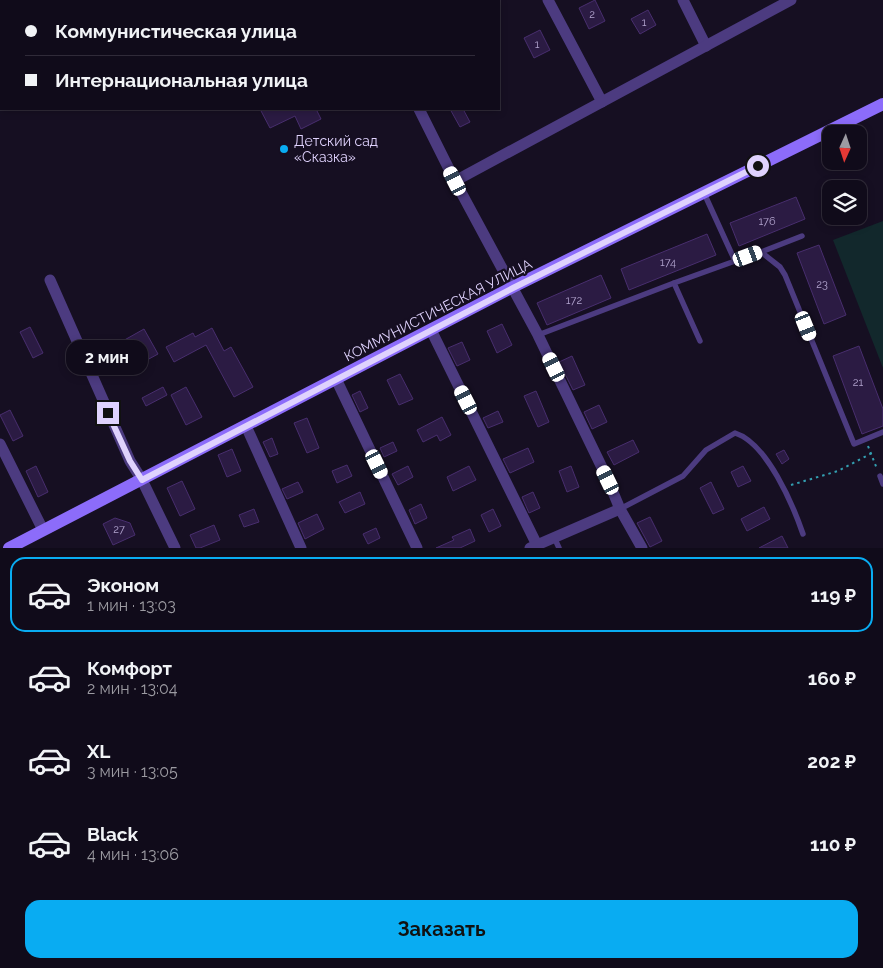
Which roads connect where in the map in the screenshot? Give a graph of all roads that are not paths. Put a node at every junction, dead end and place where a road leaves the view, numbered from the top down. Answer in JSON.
{"nodes":[{"id":1,"x":548,"y":0,"type":"edge"},
{"id":2,"x":683,"y":0,"type":"edge"},
{"id":3,"x":791,"y":0,"type":"edge"},
{"id":4,"x":706,"y":46,"type":"junction"},
{"id":5,"x":602,"y":102,"type":"junction"},
{"id":6,"x":883,"y":104,"type":"edge"},
{"id":7,"x":420,"y":110,"type":"edge"},
{"id":8,"x":455,"y":181,"type":"junction"},
{"id":9,"x":704,"y":193,"type":"junction"},
{"id":10,"x":802,"y":236,"type":"dead end"},
{"id":11,"x":761,"y":252,"type":"junction"},
{"id":12,"x":734,"y":261,"type":"junction"},
{"id":13,"x":50,"y":280,"type":"dead end"},
{"id":14,"x":674,"y":284,"type":"junction"},
{"id":15,"x":513,"y":288,"type":"junction"},
{"id":16,"x":431,"y":330,"type":"junction"},
{"id":17,"x":538,"y":335,"type":"junction"},
{"id":18,"x":700,"y":341,"type":"dead end"},
{"id":19,"x":336,"y":380,"type":"junction"},
{"id":20,"x":246,"y":426,"type":"junction"},
{"id":21,"x":883,"y":432,"type":"edge"},
{"id":22,"x":0,"y":444,"type":"edge"},
{"id":23,"x":880,"y":476,"type":"road end"},
{"id":24,"x":142,"y":480,"type":"junction"},
{"id":25,"x":883,"y":484,"type":"edge"},
{"id":26,"x":620,"y":509,"type":"junction"},
{"id":27,"x":43,"y":530,"type":"junction"},
{"id":28,"x":803,"y":534,"type":"dead end"},
{"id":29,"x":554,"y":537,"type":"junction"},
{"id":30,"x":533,"y":546,"type":"edge"},
{"id":31,"x":9,"y":548,"type":"edge"},
{"id":32,"x":175,"y":548,"type":"edge"},
{"id":33,"x":301,"y":548,"type":"edge"},
{"id":34,"x":417,"y":548,"type":"edge"},
{"id":35,"x":559,"y":548,"type":"edge"},
{"id":36,"x":642,"y":548,"type":"edge"}],
"edges":[{"from":1,"to":5,"type":"street"},
{"from":2,"to":4,"type":"street"},
{"from":3,"to":4,"type":"street"},
{"from":4,"to":5,"type":"street"},
{"from":5,"to":8,"type":"street"},
{"from":6,"to":9,"type":"street","name":"КОММУНИСТИЧЕСКАЯ УЛИЦА"},
{"from":7,"to":8,"type":"street"},
{"from":8,"to":15,"type":"street"},
{"from":9,"to":12,"type":"lane"},
{"from":9,"to":15,"type":"street","name":"КОММУНИСТИЧЕСКАЯ УЛИЦА"},
{"from":10,"to":11,"type":"lane"},
{"from":11,"to":12,"type":"lane"},
{"from":11,"to":21,"type":"lane"},
{"from":12,"to":14,"type":"lane"},
{"from":13,"to":24,"type":"street"},
{"from":14,"to":17,"type":"lane"},
{"from":14,"to":18,"type":"lane"},
{"from":15,"to":16,"type":"street","name":"КОММУНИСТИЧЕСКАЯ УЛИЦА"},
{"from":15,"to":17,"type":"street"},
{"from":16,"to":19,"type":"street","name":"КОММУНИСТИЧЕСКАЯ УЛИЦА"},
{"from":16,"to":30,"type":"street"},
{"from":17,"to":26,"type":"street"},
{"from":19,"to":20,"type":"street","name":"КОММУНИСТИЧЕСКАЯ УЛИЦА"},
{"from":19,"to":34,"type":"street"},
{"from":20,"to":24,"type":"street","name":"КОММУНИСТИЧЕСКАЯ УЛИЦА"},
{"from":20,"to":33,"type":"street"},
{"from":22,"to":27,"type":"street"},
{"from":23,"to":25,"type":"lane"},
{"from":24,"to":27,"type":"street","name":"КОММУНИСТИЧЕСКАЯ УЛИЦА"},
{"from":24,"to":32,"type":"street"},
{"from":26,"to":28,"type":"lane"},
{"from":26,"to":29,"type":"street"},
{"from":26,"to":36,"type":"street"},
{"from":27,"to":31,"type":"street","name":"КОММУНИСТИЧЕСКАЯ УЛИЦА"},
{"from":29,"to":30,"type":"street"},
{"from":29,"to":35,"type":"lane"}]}
